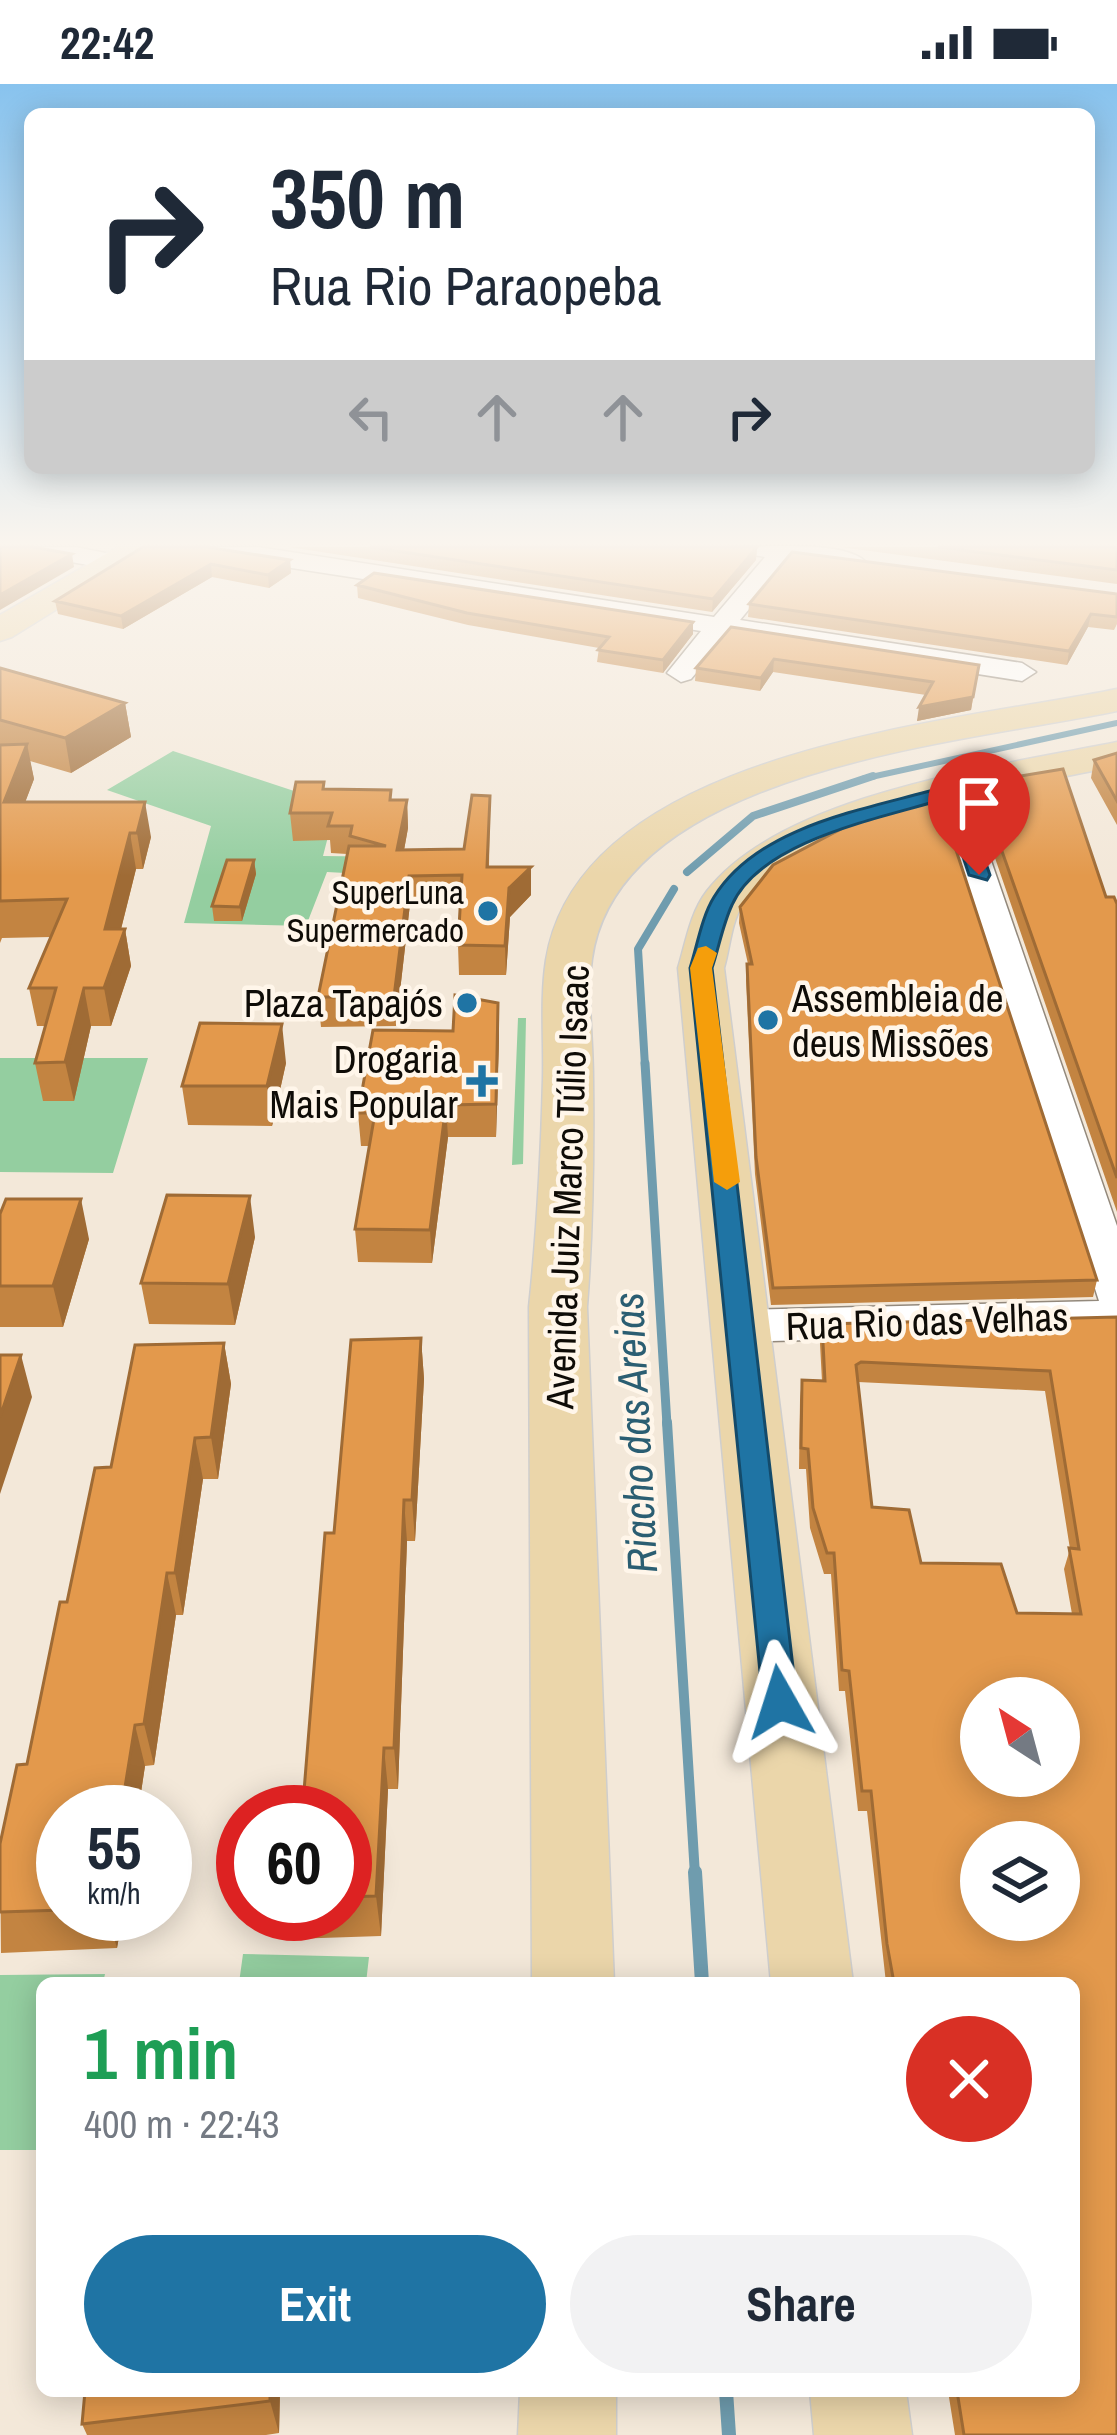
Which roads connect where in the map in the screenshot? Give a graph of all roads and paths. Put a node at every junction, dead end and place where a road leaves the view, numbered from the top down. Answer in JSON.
{"nodes":[{"id":1,"x":695,"y":657,"type":"edge"},
{"id":2,"x":925,"y":657,"type":"edge"},
{"id":3,"x":1022,"y":672,"type":"dead end"},
{"id":4,"x":681,"y":673,"type":"dead end"},
{"id":5,"x":1117,"y":700,"type":"edge"},
{"id":6,"x":1117,"y":754,"type":"edge"},
{"id":7,"x":951,"y":791,"type":"junction"},
{"id":8,"x":1117,"y":1293,"type":"edge"},
{"id":9,"x":1117,"y":1316,"type":"edge"},
{"id":10,"x":737,"y":1326,"type":"junction"},
{"id":11,"x":574,"y":1977,"type":"edge"},
{"id":12,"x":811,"y":1977,"type":"edge"},
{"id":13,"x":568,"y":2397,"type":"edge"},
{"id":14,"x":859,"y":2397,"type":"edge"},
{"id":15,"x":567,"y":2435,"type":"edge"},
{"id":16,"x":863,"y":2435,"type":"edge"}],
"edges":[{"from":1,"to":4,"type":"street"},
{"from":2,"to":3,"type":"street"},
{"from":5,"to":11,"type":"main road","name":"Avenida Juiz Marco Túlio Isaac"},
{"from":6,"to":7,"type":"main road"},
{"from":7,"to":8,"type":"street"},
{"from":7,"to":10,"type":"main road"},
{"from":9,"to":10,"type":"street","name":"Rua Rio das Velhas"},
{"from":10,"to":12,"type":"main road"},
{"from":13,"to":15,"type":"main road"},
{"from":14,"to":16,"type":"main road"}]}
